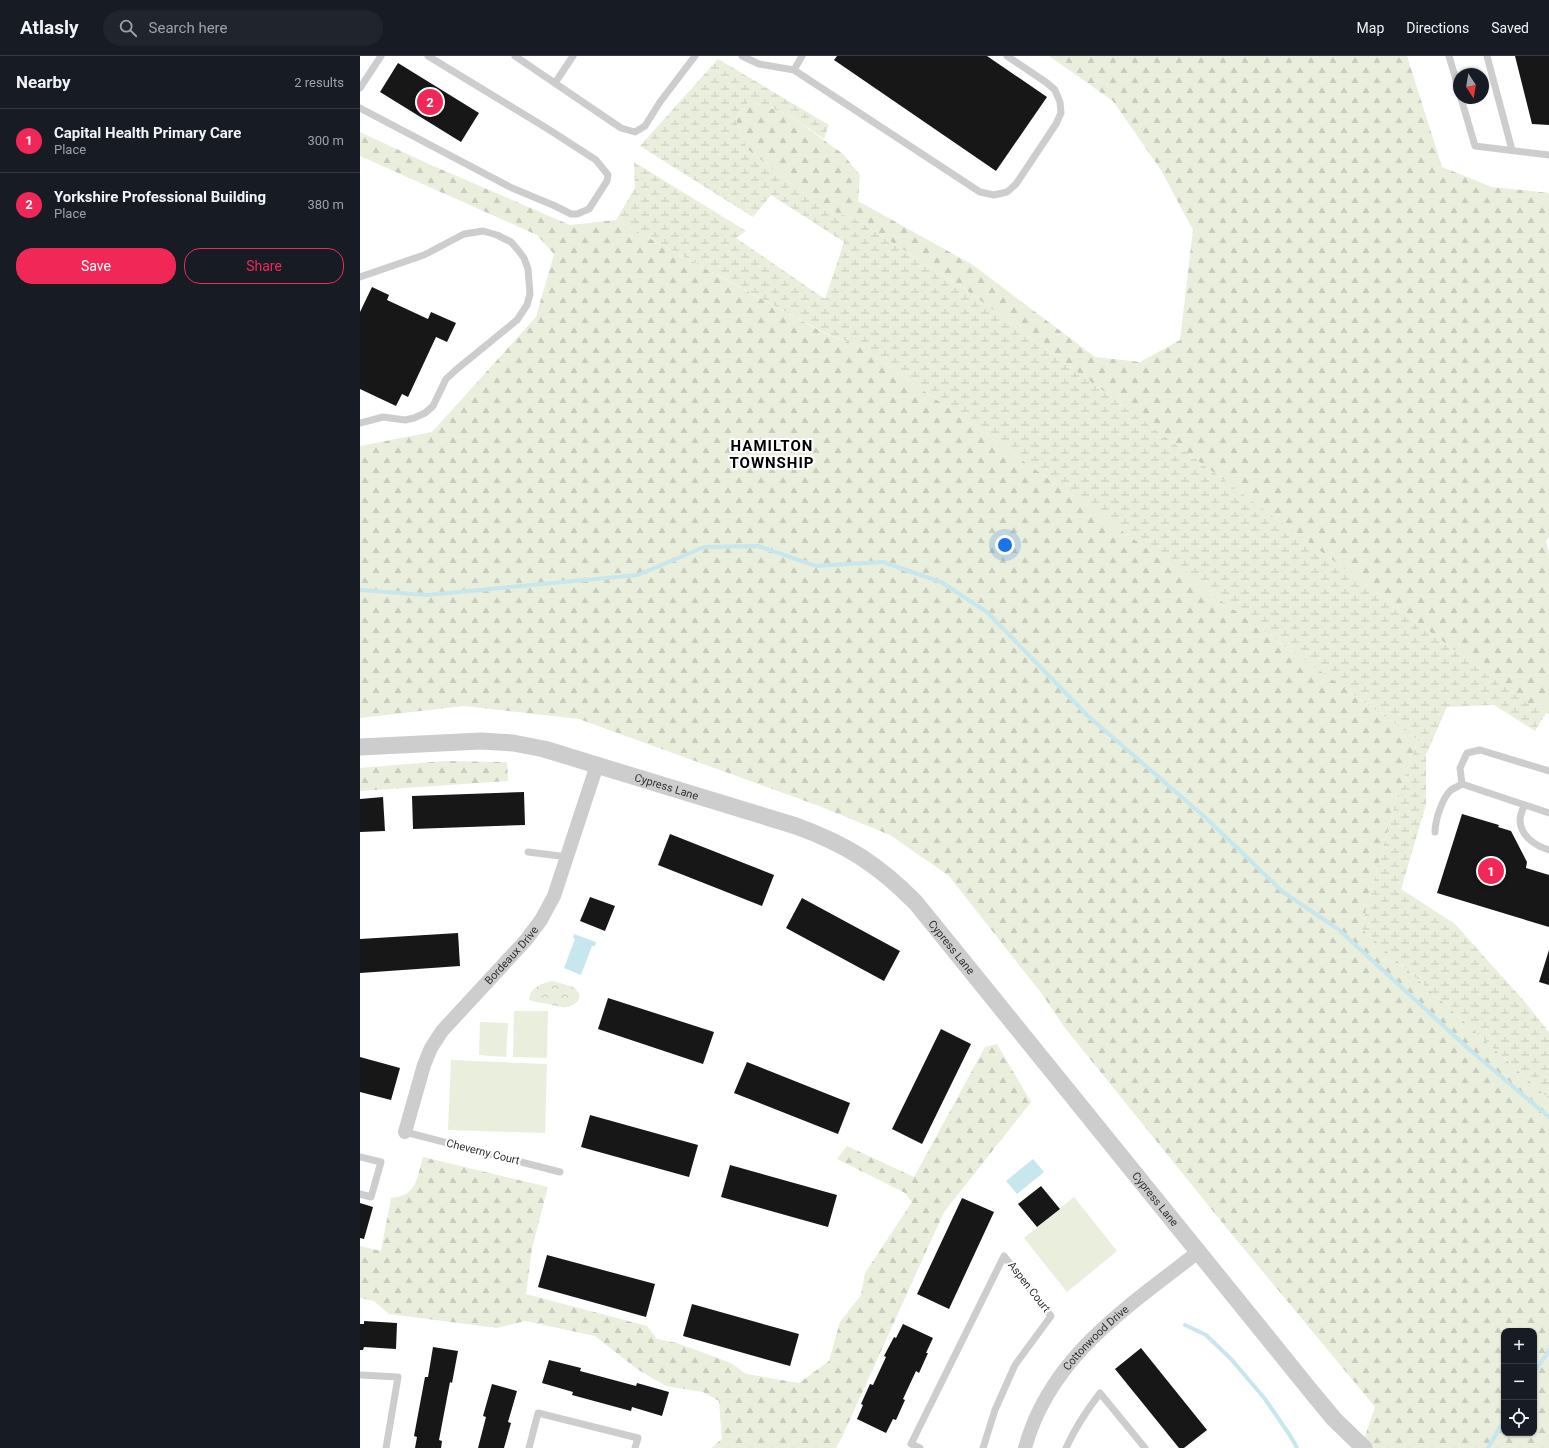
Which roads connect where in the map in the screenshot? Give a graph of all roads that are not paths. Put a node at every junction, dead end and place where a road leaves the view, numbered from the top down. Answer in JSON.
{"nodes":[{"id":1,"x":382,"y":56,"type":"edge"},
{"id":2,"x":428,"y":56,"type":"edge"},
{"id":3,"x":516,"y":56,"type":"edge"},
{"id":4,"x":573,"y":56,"type":"edge"},
{"id":5,"x":695,"y":56,"type":"edge"},
{"id":6,"x":742,"y":56,"type":"edge"},
{"id":7,"x":802,"y":56,"type":"edge"},
{"id":8,"x":1007,"y":56,"type":"edge"},
{"id":9,"x":1449,"y":56,"type":"edge"},
{"id":10,"x":1487,"y":56,"type":"edge"},
{"id":11,"x":794,"y":70,"type":"junction"},
{"id":12,"x":1453,"y":70,"type":"edge"},
{"id":13,"x":555,"y":83,"type":"junction"},
{"id":14,"x":360,"y":88,"type":"edge"},
{"id":15,"x":1463,"y":104,"type":"edge"},
{"id":16,"x":360,"y":108,"type":"edge"},
{"id":17,"x":1512,"y":150,"type":"junction"},
{"id":18,"x":1549,"y":155,"type":"edge"},
{"id":19,"x":360,"y":277,"type":"edge"},
{"id":20,"x":360,"y":423,"type":"edge"},
{"id":21,"x":360,"y":748,"type":"edge"},
{"id":22,"x":597,"y":765,"type":"junction"},
{"id":23,"x":1549,"y":771,"type":"edge"},
{"id":24,"x":1462,"y":784,"type":"junction"},
{"id":25,"x":1524,"y":805,"type":"junction"},
{"id":26,"x":1549,"y":812,"type":"edge"},
{"id":27,"x":1435,"y":832,"type":"dead end"},
{"id":28,"x":1549,"y":850,"type":"edge"},
{"id":29,"x":528,"y":852,"type":"dead end"},
{"id":30,"x":568,"y":857,"type":"junction"},
{"id":31,"x":405,"y":1132,"type":"joint"},
{"id":32,"x":360,"y":1157,"type":"edge"},
{"id":33,"x":560,"y":1172,"type":"dead end"},
{"id":34,"x":360,"y":1194,"type":"edge"},
{"id":35,"x":1198,"y":1252,"type":"junction"},
{"id":36,"x":360,"y":1375,"type":"edge"},
{"id":37,"x":386,"y":1448,"type":"edge"},
{"id":38,"x":529,"y":1448,"type":"edge"},
{"id":39,"x":635,"y":1448,"type":"edge"},
{"id":40,"x":920,"y":1448,"type":"edge"},
{"id":41,"x":983,"y":1448,"type":"edge"},
{"id":42,"x":1025,"y":1448,"type":"edge"},
{"id":43,"x":1066,"y":1448,"type":"edge"},
{"id":44,"x":1145,"y":1448,"type":"edge"},
{"id":45,"x":1364,"y":1448,"type":"edge"}],
"edges":[{"from":1,"to":14,"type":"lane"},
{"from":2,"to":16,"type":"lane"},
{"from":3,"to":13,"type":"lane"},
{"from":4,"to":13,"type":"lane"},
{"from":5,"to":13,"type":"lane"},
{"from":6,"to":11,"type":"lane"},
{"from":7,"to":11,"type":"lane"},
{"from":8,"to":11,"type":"lane"},
{"from":9,"to":12,"type":"lane"},
{"from":10,"to":17,"type":"lane"},
{"from":15,"to":17,"type":"lane"},
{"from":17,"to":18,"type":"lane"},
{"from":19,"to":20,"type":"lane"},
{"from":21,"to":22,"type":"street","name":"Cypress Lane"},
{"from":22,"to":30,"type":"street","name":"Bordeaux Drive"},
{"from":22,"to":35,"type":"street","name":"Cypress Lane"},
{"from":23,"to":24,"type":"lane"},
{"from":24,"to":25,"type":"lane"},
{"from":24,"to":27,"type":"lane"},
{"from":25,"to":26,"type":"lane"},
{"from":25,"to":28,"type":"lane"},
{"from":29,"to":30,"type":"lane"},
{"from":30,"to":31,"type":"street","name":"Bordeaux Drive"},
{"from":31,"to":33,"type":"lane","name":"Cheverny Court"},
{"from":32,"to":34,"type":"lane"},
{"from":35,"to":42,"type":"street","name":"Cottonwood Drive"},
{"from":35,"to":45,"type":"street","name":"Cypress Lane"},
{"from":36,"to":37,"type":"lane"},
{"from":38,"to":39,"type":"lane"},
{"from":40,"to":41,"type":"lane","name":"Aspen Court"},
{"from":43,"to":44,"type":"lane"}]}
